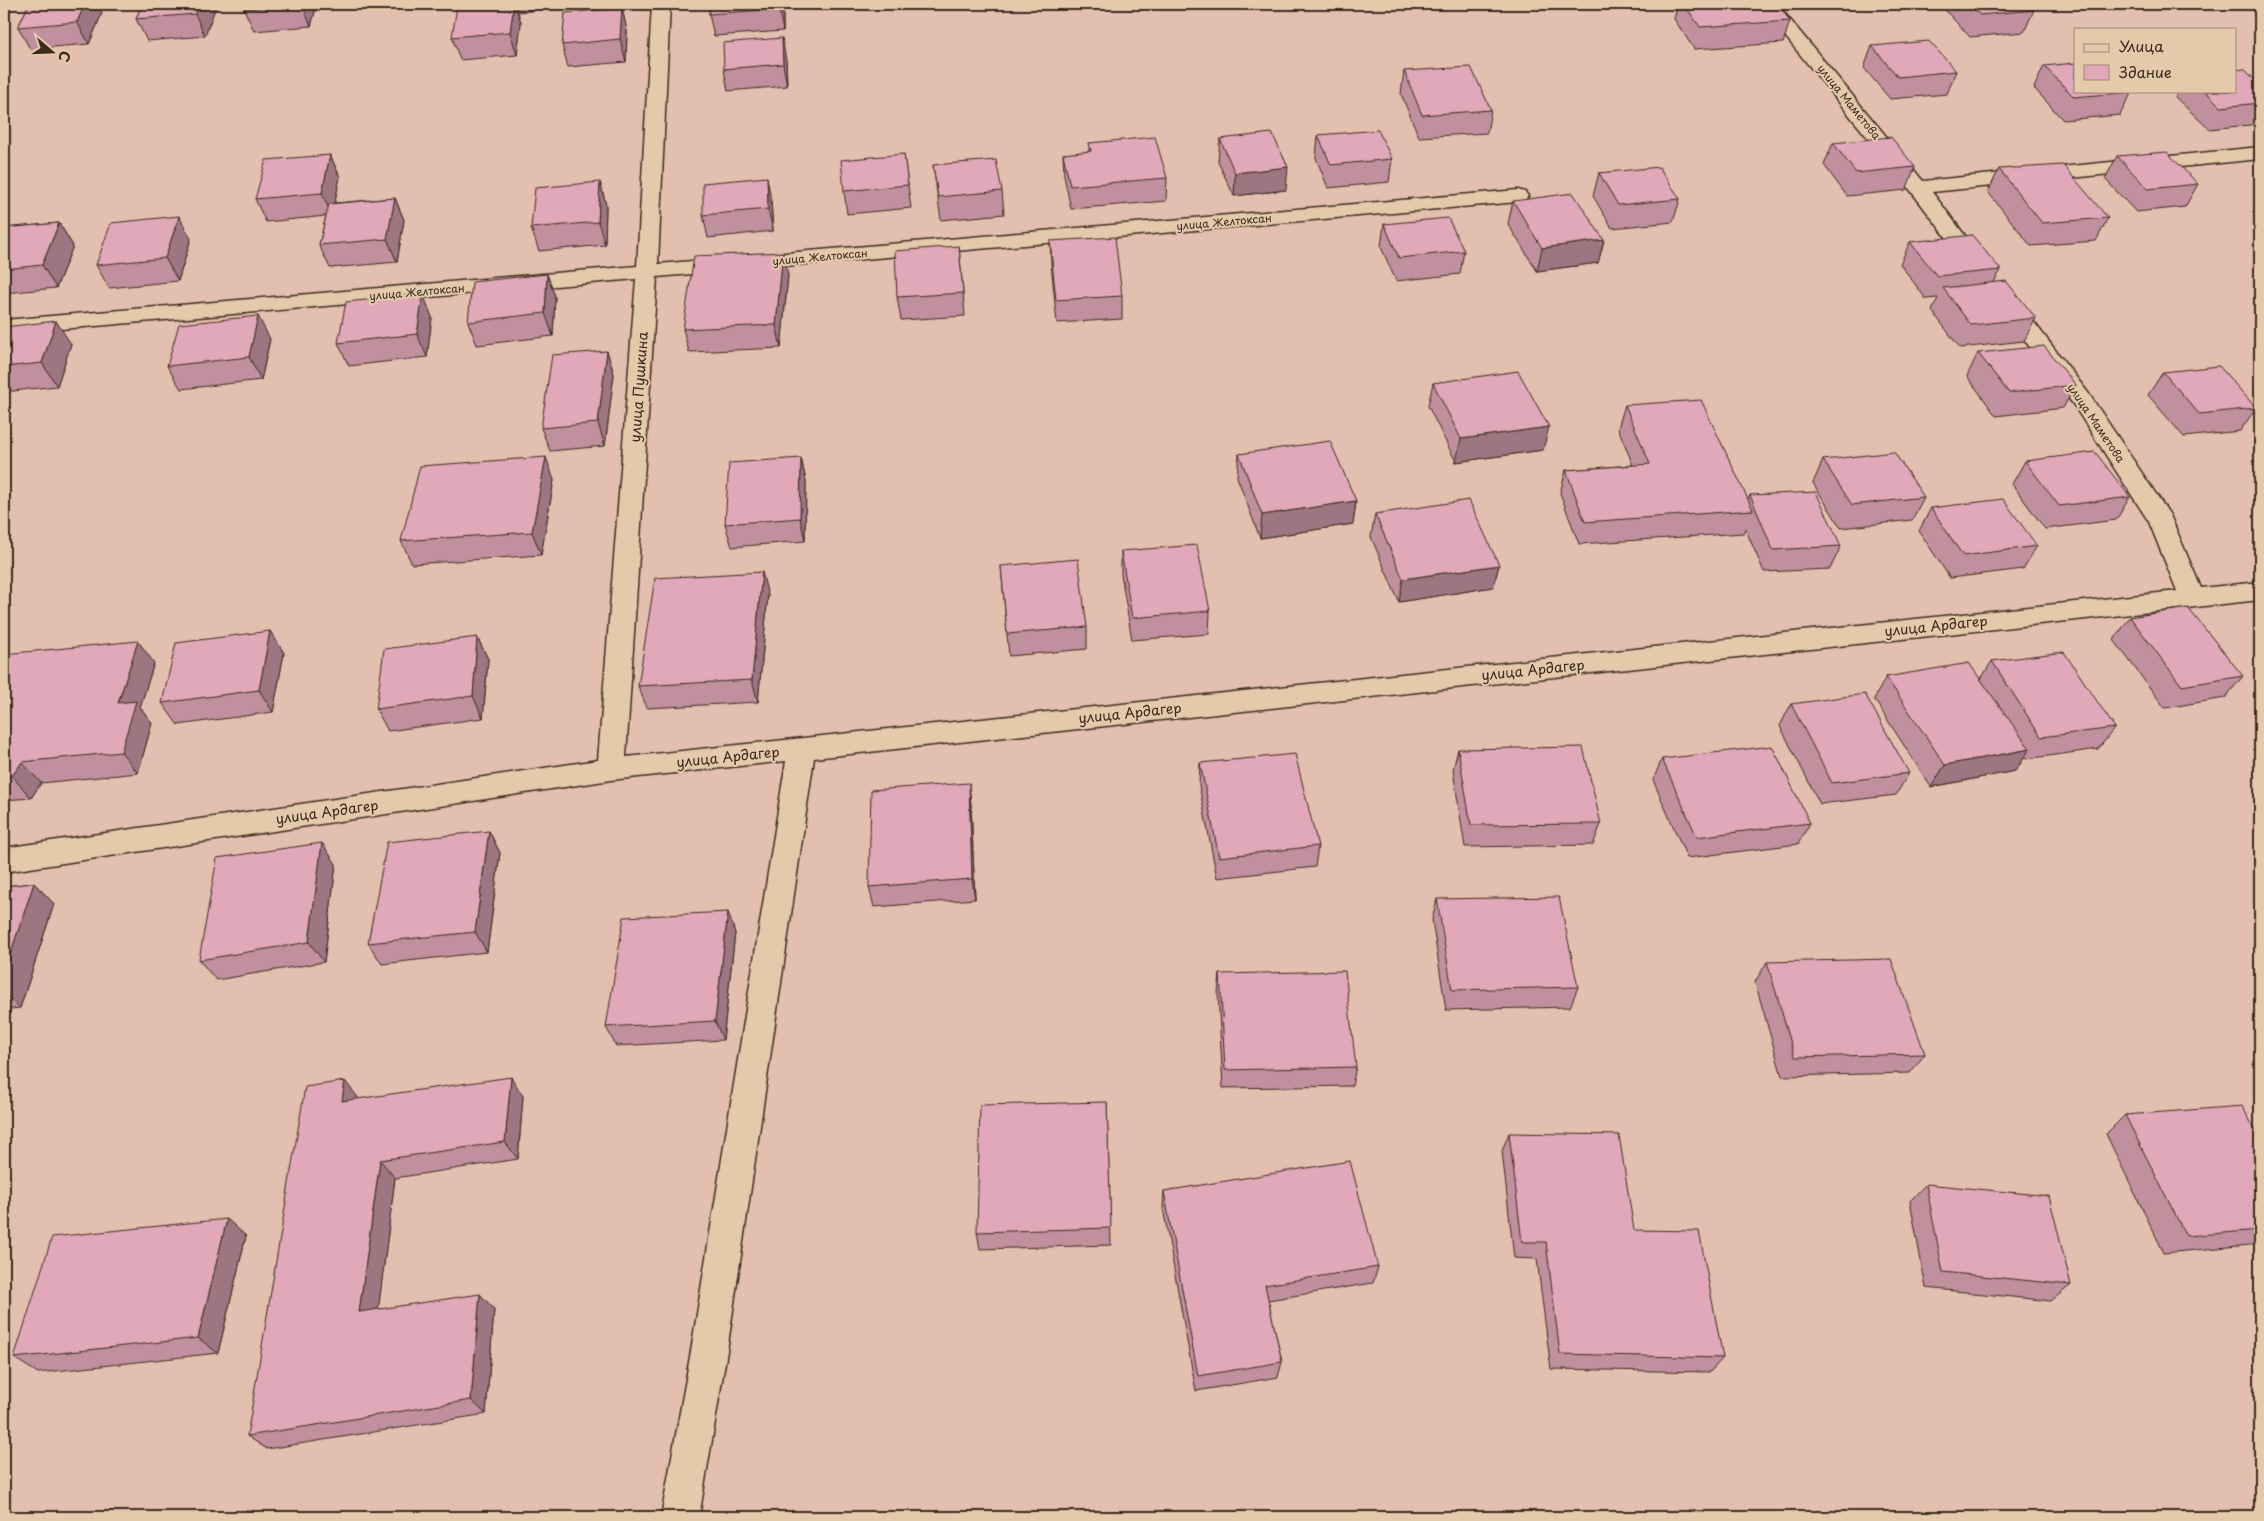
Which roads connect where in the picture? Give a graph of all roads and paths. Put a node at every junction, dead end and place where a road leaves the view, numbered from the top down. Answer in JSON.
{"nodes":[{"id":1,"x":661,"y":4,"type":"edge"},
{"id":2,"x":1768,"y":4,"type":"edge"},
{"id":3,"x":2260,"y":153,"type":"edge"},
{"id":4,"x":1918,"y":187,"type":"junction"},
{"id":5,"x":1518,"y":196,"type":"dead end"},
{"id":6,"x":647,"y":272,"type":"junction"},
{"id":7,"x":4,"y":327,"type":"edge"},
{"id":8,"x":2260,"y":591,"type":"edge"},
{"id":9,"x":2193,"y":599,"type":"junction"},
{"id":10,"x":802,"y":749,"type":"junction"},
{"id":11,"x":611,"y":770,"type":"junction"},
{"id":12,"x":4,"y":860,"type":"edge"},
{"id":13,"x":680,"y":1517,"type":"edge"}],
"edges":[{"from":1,"to":6,"type":"street","name":"улица Пушкина"},
{"from":2,"to":4,"type":"street","name":"улица Маметова"},
{"from":3,"to":4,"type":"street"},
{"from":4,"to":9,"type":"street","name":"улица Маметова"},
{"from":5,"to":6,"type":"street","name":"улица Желтоксан"},
{"from":6,"to":7,"type":"street","name":"улица Желтоксан"},
{"from":6,"to":11,"type":"street","name":"улица Пушкина"},
{"from":8,"to":9,"type":"street","name":"улица Ардагер"},
{"from":9,"to":10,"type":"street","name":"улица Ардагер"},
{"from":10,"to":11,"type":"street","name":"улица Ардагер"},
{"from":10,"to":13,"type":"street"},
{"from":11,"to":12,"type":"street","name":"улица Ардагер"}]}
